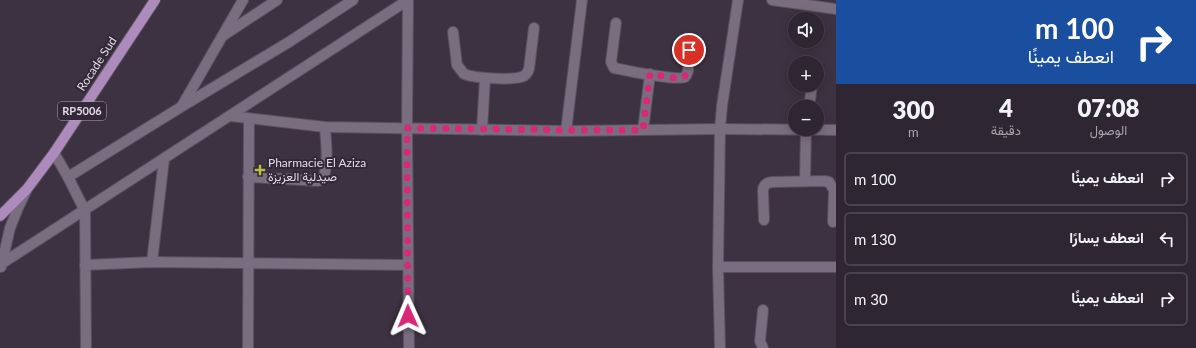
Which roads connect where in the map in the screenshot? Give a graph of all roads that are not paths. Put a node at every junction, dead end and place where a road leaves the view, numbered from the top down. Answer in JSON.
{"nodes":[{"id":1,"x":155,"y":0,"type":"edge"},
{"id":2,"x":243,"y":0,"type":"edge"},
{"id":3,"x":277,"y":0,"type":"edge"},
{"id":4,"x":353,"y":0,"type":"edge"},
{"id":5,"x":408,"y":0,"type":"edge"},
{"id":6,"x":582,"y":0,"type":"edge"},
{"id":7,"x":738,"y":0,"type":"edge"},
{"id":8,"x":772,"y":0,"type":"edge"},
{"id":9,"x":836,"y":9,"type":"edge"},
{"id":10,"x":616,"y":23,"type":"dead end"},
{"id":11,"x":534,"y":28,"type":"dead end"},
{"id":12,"x":453,"y":32,"type":"dead end"},
{"id":13,"x":222,"y":37,"type":"junction"},
{"id":14,"x":690,"y":40,"type":"dead end"},
{"id":15,"x":650,"y":74,"type":"junction"},
{"id":16,"x":485,"y":78,"type":"junction"},
{"id":17,"x":181,"y":107,"type":"junction"},
{"id":18,"x":230,"y":116,"type":"junction"},
{"id":19,"x":248,"y":119,"type":"junction"},
{"id":20,"x":325,"y":127,"type":"junction"},
{"id":21,"x":407,"y":128,"type":"junction"},
{"id":22,"x":720,"y":129,"type":"junction"},
{"id":23,"x":788,"y":129,"type":"edge"},
{"id":24,"x":482,"y":130,"type":"junction"},
{"id":25,"x":566,"y":130,"type":"junction"},
{"id":26,"x":643,"y":130,"type":"junction"},
{"id":27,"x":824,"y":130,"type":"edge"},
{"id":28,"x":836,"y":130,"type":"edge"},
{"id":29,"x":806,"y":136,"type":"edge"},
{"id":30,"x":54,"y":153,"type":"junction"},
{"id":31,"x":164,"y":159,"type":"junction"},
{"id":32,"x":68,"y":177,"type":"junction"},
{"id":33,"x":248,"y":177,"type":"junction"},
{"id":34,"x":805,"y":181,"type":"junction"},
{"id":35,"x":27,"y":189,"type":"junction"},
{"id":36,"x":85,"y":211,"type":"junction"},
{"id":37,"x":0,"y":216,"type":"edge"},
{"id":38,"x":764,"y":220,"type":"dead end"},
{"id":39,"x":833,"y":222,"type":"dead end"},
{"id":40,"x":152,"y":262,"type":"junction"},
{"id":41,"x":248,"y":263,"type":"junction"},
{"id":42,"x":407,"y":264,"type":"junction"},
{"id":43,"x":85,"y":265,"type":"junction"},
{"id":44,"x":1,"y":267,"type":"edge"},
{"id":45,"x":718,"y":267,"type":"junction"},
{"id":46,"x":836,"y":267,"type":"edge"},
{"id":47,"x":763,"y":310,"type":"dead end"},
{"id":48,"x":86,"y":348,"type":"edge"},
{"id":49,"x":248,"y":348,"type":"edge"},
{"id":50,"x":409,"y":348,"type":"edge"},
{"id":51,"x":720,"y":348,"type":"edge"},
{"id":52,"x":763,"y":348,"type":"edge"}],
"edges":[{"from":1,"to":30,"type":"main road","name":"Rocade Sud","number":"RP5006"},
{"from":2,"to":13,"type":"street"},
{"from":3,"to":13,"type":"street"},
{"from":4,"to":17,"type":"street"},
{"from":5,"to":18,"type":"street"},
{"from":5,"to":21,"type":"street"},
{"from":6,"to":25,"type":"street"},
{"from":7,"to":22,"type":"street"},
{"from":8,"to":9,"type":"street"},
{"from":10,"to":15,"type":"street"},
{"from":11,"to":16,"type":"street"},
{"from":12,"to":16,"type":"street"},
{"from":13,"to":17,"type":"street"},
{"from":14,"to":15,"type":"street"},
{"from":15,"to":26,"type":"street"},
{"from":16,"to":24,"type":"street"},
{"from":17,"to":32,"type":"street"},
{"from":18,"to":19,"type":"street"},
{"from":18,"to":31,"type":"street"},
{"from":19,"to":20,"type":"street"},
{"from":19,"to":33,"type":"street"},
{"from":20,"to":21,"type":"street"},
{"from":20,"to":33,"type":"street"},
{"from":21,"to":24,"type":"street"},
{"from":21,"to":42,"type":"street"},
{"from":22,"to":23,"type":"street"},
{"from":22,"to":26,"type":"street"},
{"from":22,"to":45,"type":"street"},
{"from":24,"to":25,"type":"street"},
{"from":25,"to":26,"type":"street"},
{"from":27,"to":28,"type":"street"},
{"from":29,"to":34,"type":"street"},
{"from":30,"to":32,"type":"street"},
{"from":30,"to":35,"type":"main road","name":"Rocade Sud","number":"RP5006"},
{"from":31,"to":36,"type":"street"},
{"from":31,"to":40,"type":"street"},
{"from":32,"to":36,"type":"street"},
{"from":33,"to":41,"type":"street"},
{"from":34,"to":38,"type":"street"},
{"from":34,"to":39,"type":"street"},
{"from":35,"to":37,"type":"main road","name":"Rocade Sud","number":"RP5006"},
{"from":35,"to":44,"type":"street"},
{"from":36,"to":43,"type":"street"},
{"from":36,"to":44,"type":"street"},
{"from":40,"to":41,"type":"street"},
{"from":40,"to":43,"type":"street"},
{"from":41,"to":42,"type":"street"},
{"from":41,"to":49,"type":"street"},
{"from":42,"to":50,"type":"street"},
{"from":43,"to":48,"type":"street"},
{"from":45,"to":46,"type":"street"},
{"from":45,"to":51,"type":"street"},
{"from":47,"to":52,"type":"street"}]}
